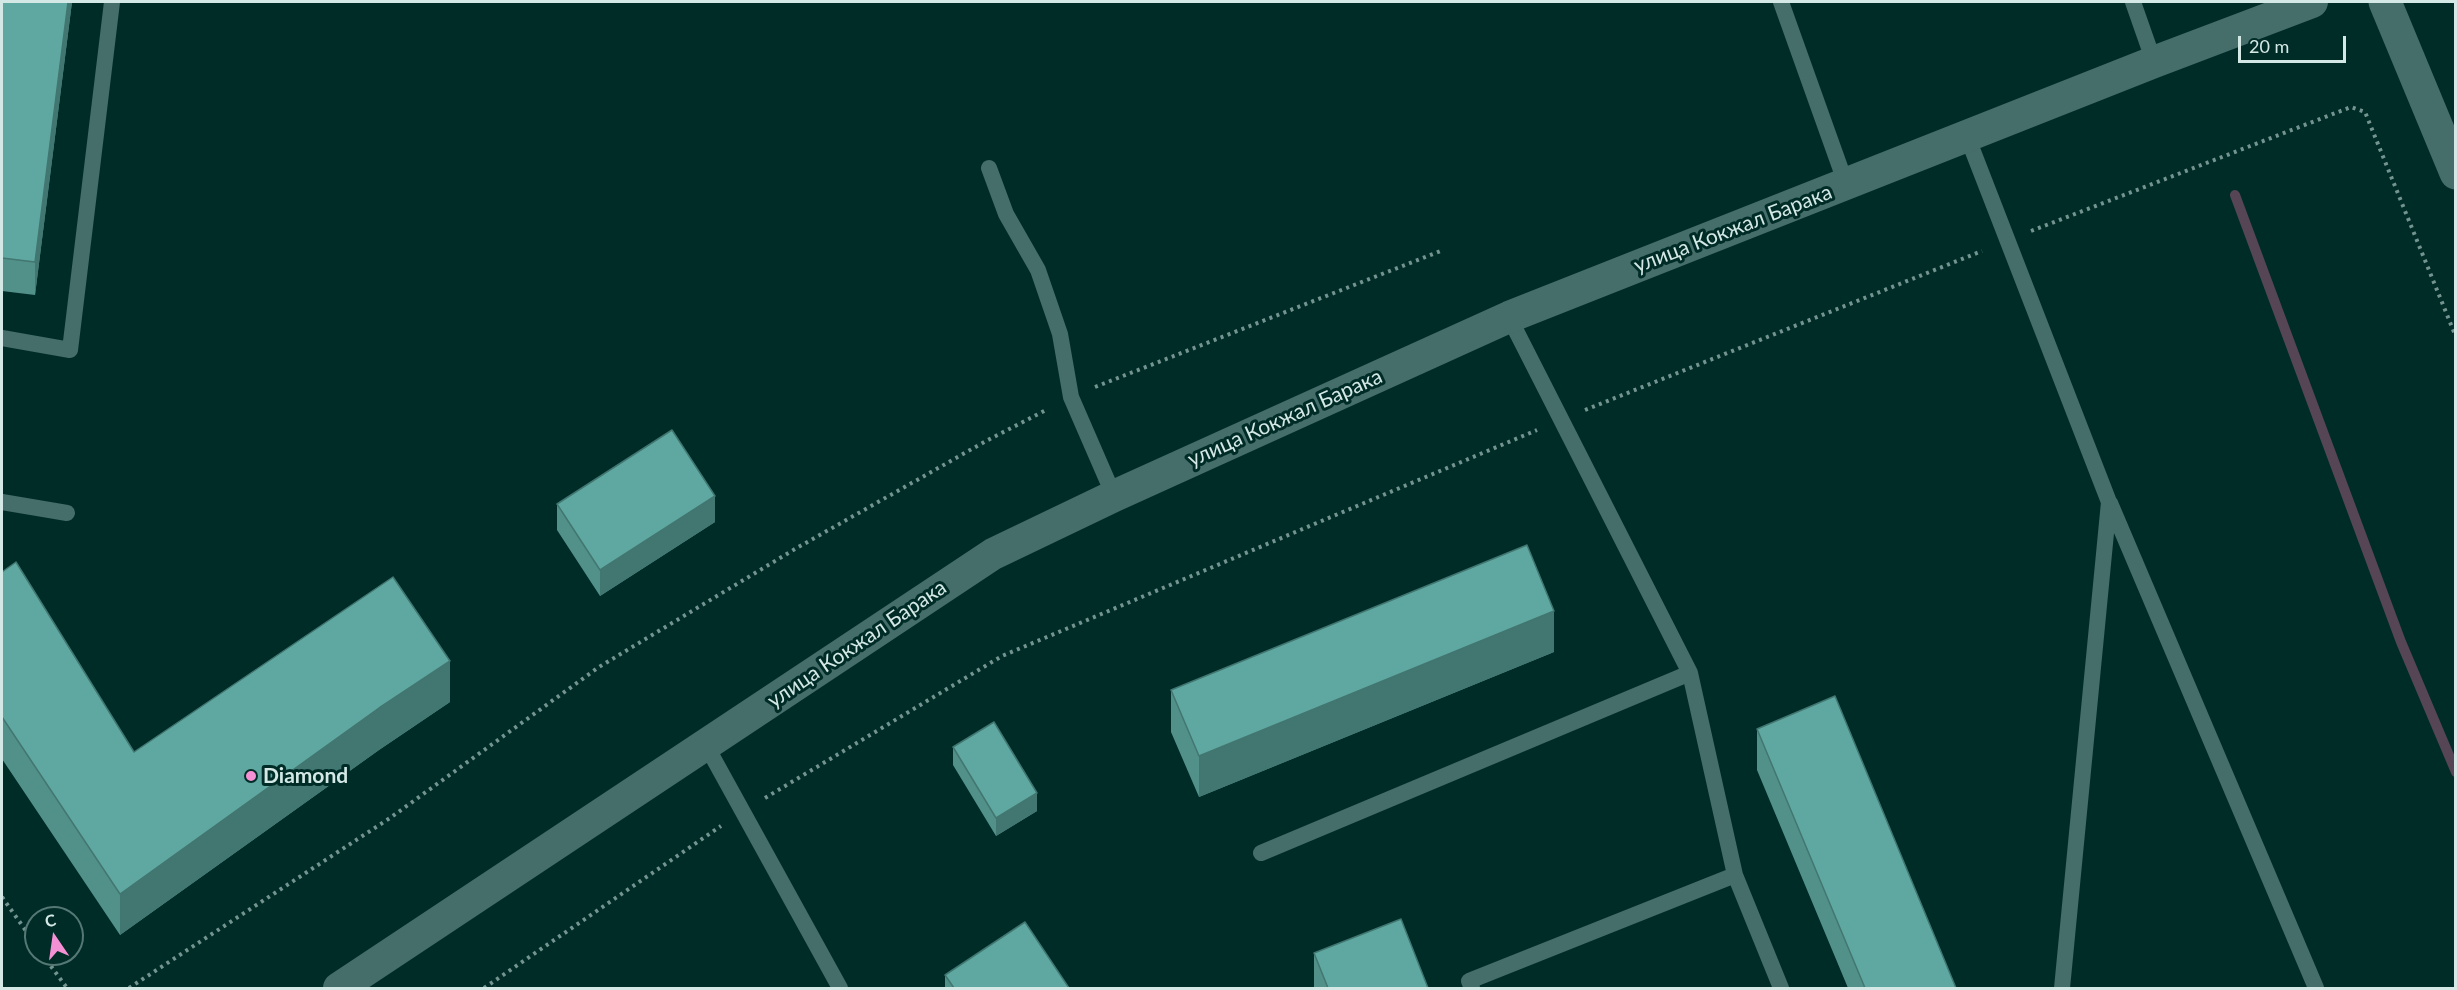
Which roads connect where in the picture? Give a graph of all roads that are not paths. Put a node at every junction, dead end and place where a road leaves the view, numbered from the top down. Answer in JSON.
{"nodes":[{"id":1,"x":112,"y":2,"type":"edge"},
{"id":2,"x":1781,"y":2,"type":"edge"},
{"id":3,"x":2133,"y":2,"type":"edge"},
{"id":4,"x":2312,"y":2,"type":"edge"},
{"id":5,"x":2385,"y":2,"type":"edge"},
{"id":6,"x":2154,"y":62,"type":"junction"},
{"id":7,"x":1967,"y":136,"type":"junction"},
{"id":8,"x":989,"y":168,"type":"dead end"},
{"id":9,"x":2456,"y":173,"type":"edge"},
{"id":10,"x":1846,"y":184,"type":"junction"},
{"id":11,"x":1509,"y":317,"type":"junction"},
{"id":12,"x":2,"y":338,"type":"edge"},
{"id":13,"x":1114,"y":496,"type":"junction"},
{"id":14,"x":2,"y":502,"type":"edge"},
{"id":15,"x":2109,"y":502,"type":"junction"},
{"id":16,"x":67,"y":513,"type":"dead end"},
{"id":17,"x":1690,"y":673,"type":"junction"},
{"id":18,"x":706,"y":745,"type":"junction"},
{"id":19,"x":1261,"y":853,"type":"dead end"},
{"id":20,"x":1735,"y":875,"type":"junction"},
{"id":21,"x":339,"y":988,"type":"edge"},
{"id":22,"x":840,"y":988,"type":"edge"},
{"id":23,"x":1472,"y":988,"type":"edge"},
{"id":24,"x":1781,"y":988,"type":"edge"},
{"id":25,"x":2062,"y":988,"type":"edge"},
{"id":26,"x":2316,"y":988,"type":"edge"}],
"edges":[{"from":1,"to":12,"type":"lane"},
{"from":2,"to":10,"type":"lane"},
{"from":3,"to":6,"type":"lane"},
{"from":4,"to":6,"type":"street","name":"улица Кокжал Барака"},
{"from":5,"to":9,"type":"main road"},
{"from":6,"to":7,"type":"street","name":"улица Кокжал Барака"},
{"from":7,"to":10,"type":"street","name":"улица Кокжал Барака"},
{"from":7,"to":15,"type":"lane"},
{"from":8,"to":13,"type":"lane"},
{"from":10,"to":11,"type":"street","name":"улица Кокжал Барака"},
{"from":11,"to":13,"type":"street","name":"улица Кокжал Барака"},
{"from":11,"to":17,"type":"lane"},
{"from":13,"to":18,"type":"street","name":"улица Кокжал Барака"},
{"from":14,"to":16,"type":"lane"},
{"from":15,"to":25,"type":"lane"},
{"from":15,"to":26,"type":"lane"},
{"from":17,"to":19,"type":"lane"},
{"from":17,"to":20,"type":"lane"},
{"from":18,"to":21,"type":"street","name":"улица Кокжал Барака"},
{"from":18,"to":22,"type":"lane"},
{"from":20,"to":23,"type":"lane"},
{"from":20,"to":24,"type":"lane"}]}
